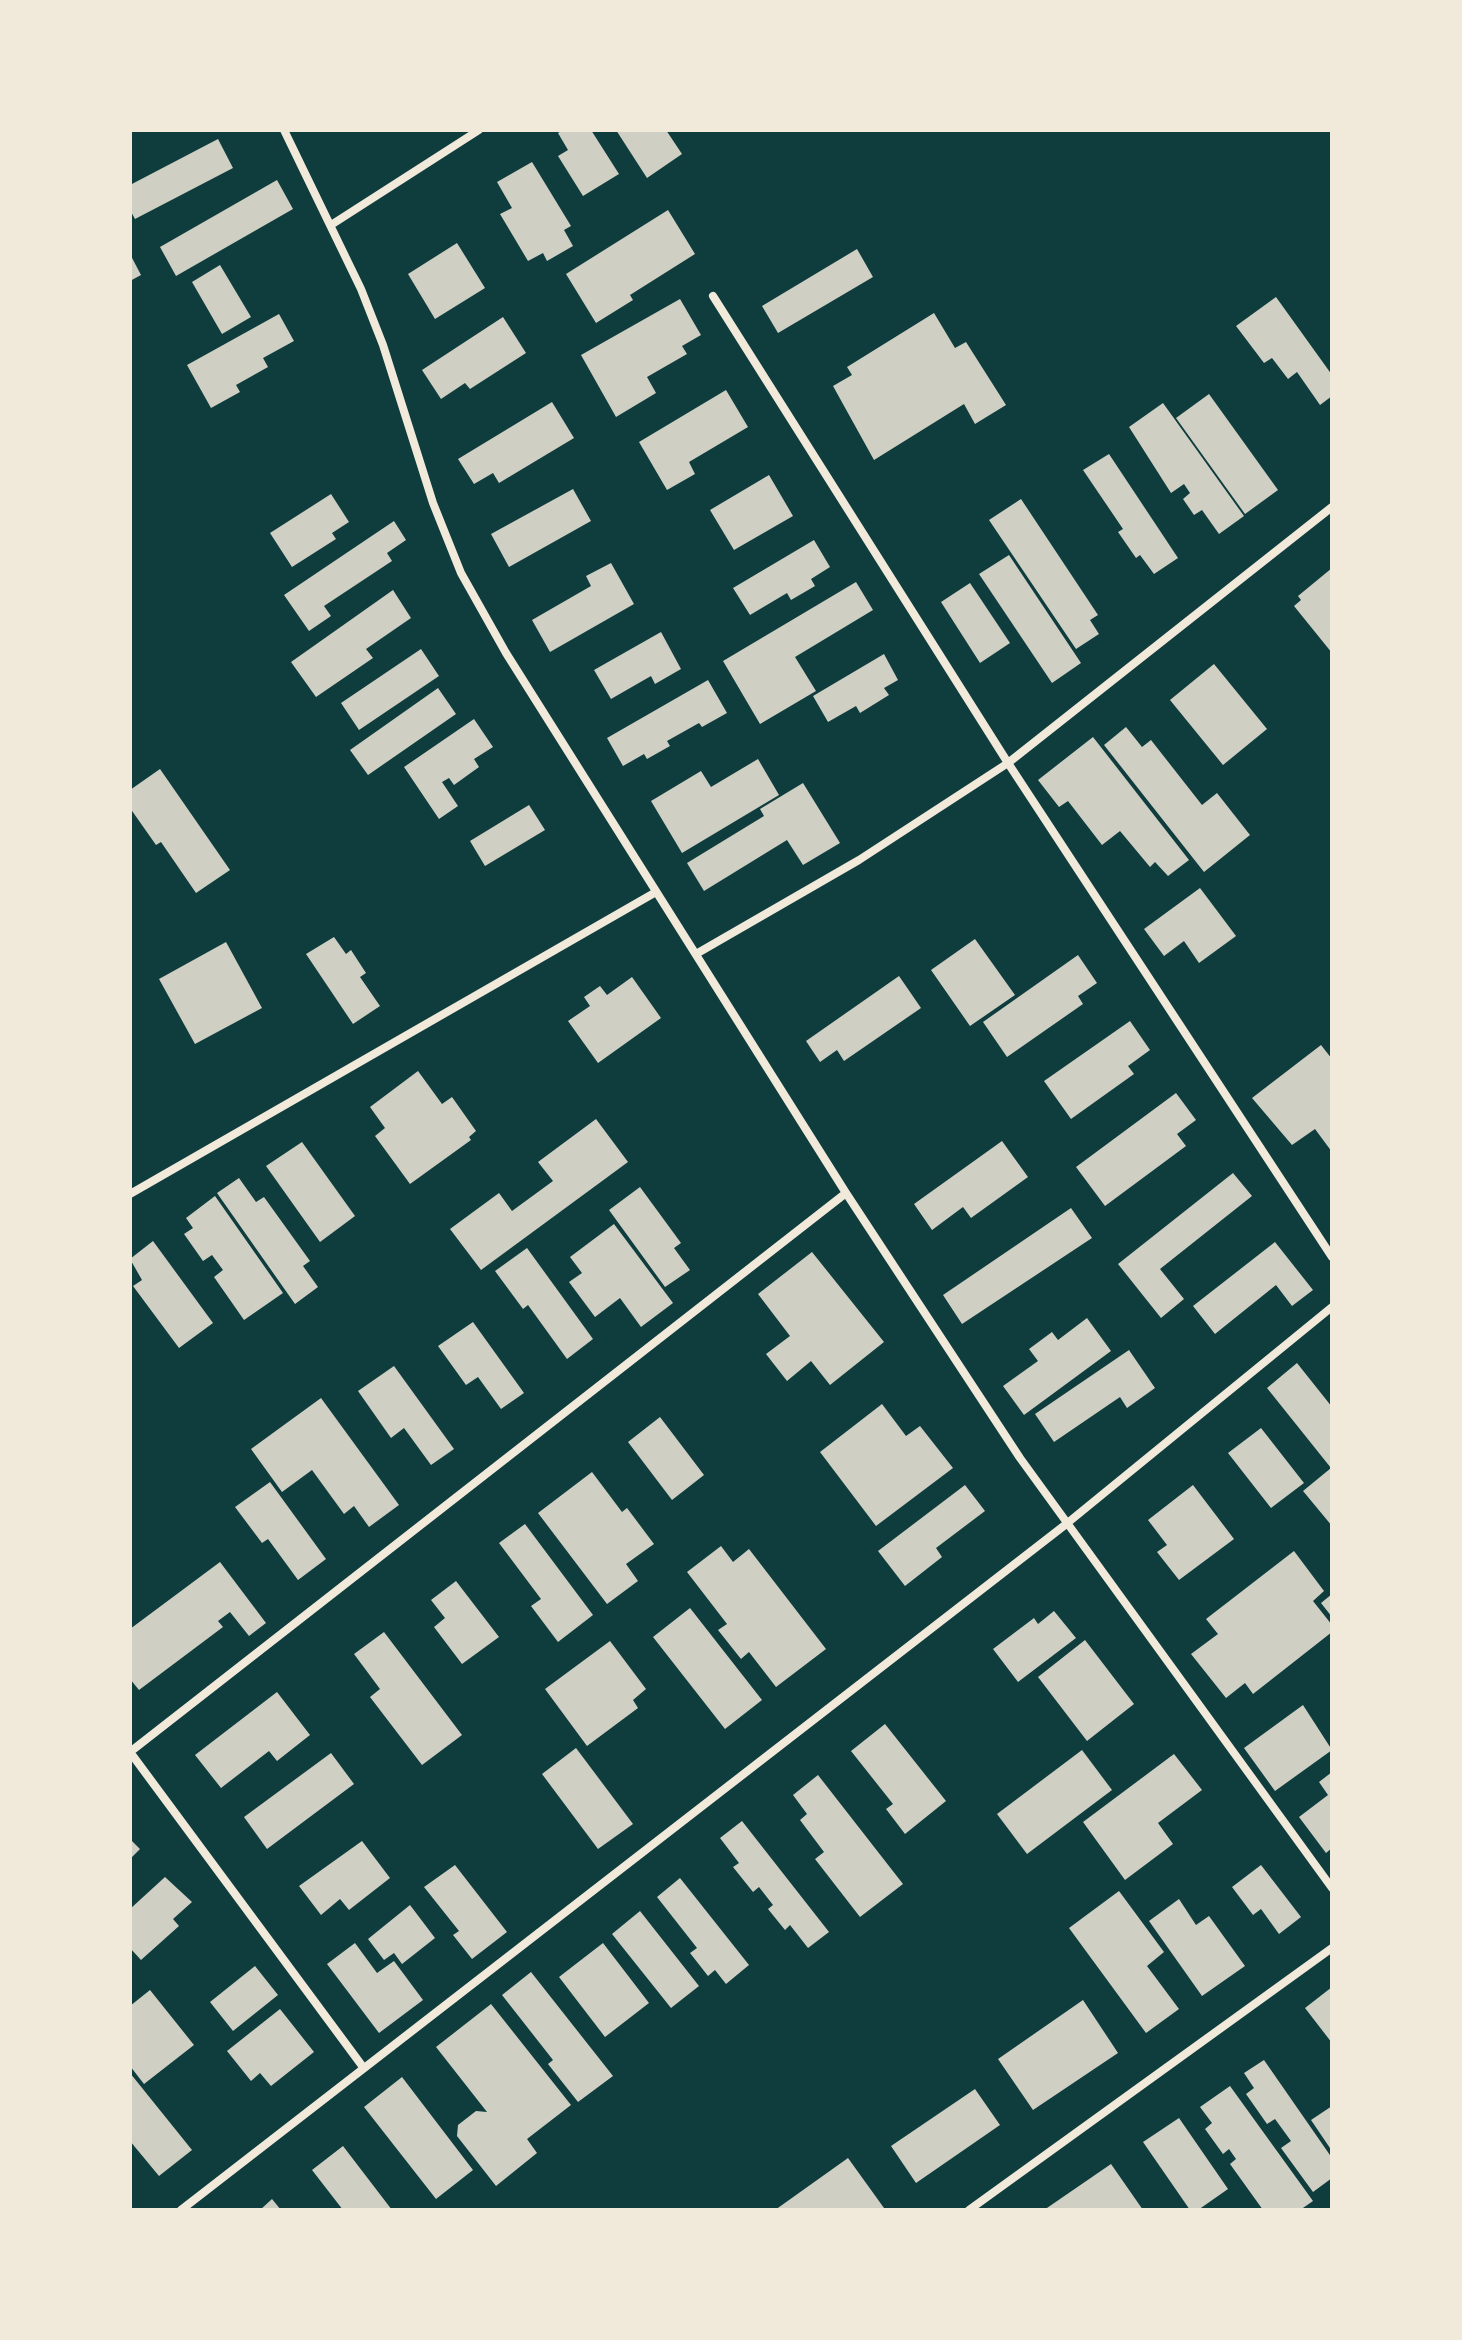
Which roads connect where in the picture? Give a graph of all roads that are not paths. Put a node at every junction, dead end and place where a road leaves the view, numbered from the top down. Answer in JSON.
{"nodes":[{"id":1,"x":284,"y":130,"type":"edge"},
{"id":2,"x":479,"y":130,"type":"edge"},
{"id":3,"x":331,"y":225,"type":"junction"},
{"id":4,"x":713,"y":296,"type":"dead end"},
{"id":5,"x":1332,"y":507,"type":"edge"},
{"id":6,"x":1008,"y":763,"type":"junction"},
{"id":7,"x":656,"y":892,"type":"junction"},
{"id":8,"x":696,"y":954,"type":"junction"},
{"id":9,"x":846,"y":1193,"type":"junction"},
{"id":10,"x":130,"y":1194,"type":"edge"},
{"id":11,"x":1332,"y":1257,"type":"edge"},
{"id":12,"x":1332,"y":1307,"type":"edge"},
{"id":13,"x":1065,"y":1525,"type":"junction"},
{"id":14,"x":130,"y":1752,"type":"edge"},
{"id":15,"x":1332,"y":1888,"type":"edge"},
{"id":16,"x":1332,"y":1948,"type":"edge"},
{"id":17,"x":363,"y":2067,"type":"junction"},
{"id":18,"x":181,"y":2210,"type":"edge"},
{"id":19,"x":969,"y":2210,"type":"edge"}],
"edges":[{"from":1,"to":3,"type":"street"},
{"from":2,"to":3,"type":"street"},
{"from":3,"to":7,"type":"street"},
{"from":4,"to":6,"type":"street"},
{"from":5,"to":6,"type":"street"},
{"from":6,"to":8,"type":"street"},
{"from":6,"to":11,"type":"street"},
{"from":7,"to":8,"type":"street"},
{"from":7,"to":10,"type":"street"},
{"from":8,"to":9,"type":"street"},
{"from":9,"to":13,"type":"street"},
{"from":9,"to":14,"type":"street"},
{"from":12,"to":13,"type":"street"},
{"from":13,"to":15,"type":"street"},
{"from":13,"to":17,"type":"street"},
{"from":14,"to":17,"type":"street"},
{"from":16,"to":19,"type":"street"},
{"from":17,"to":18,"type":"street"}]}
